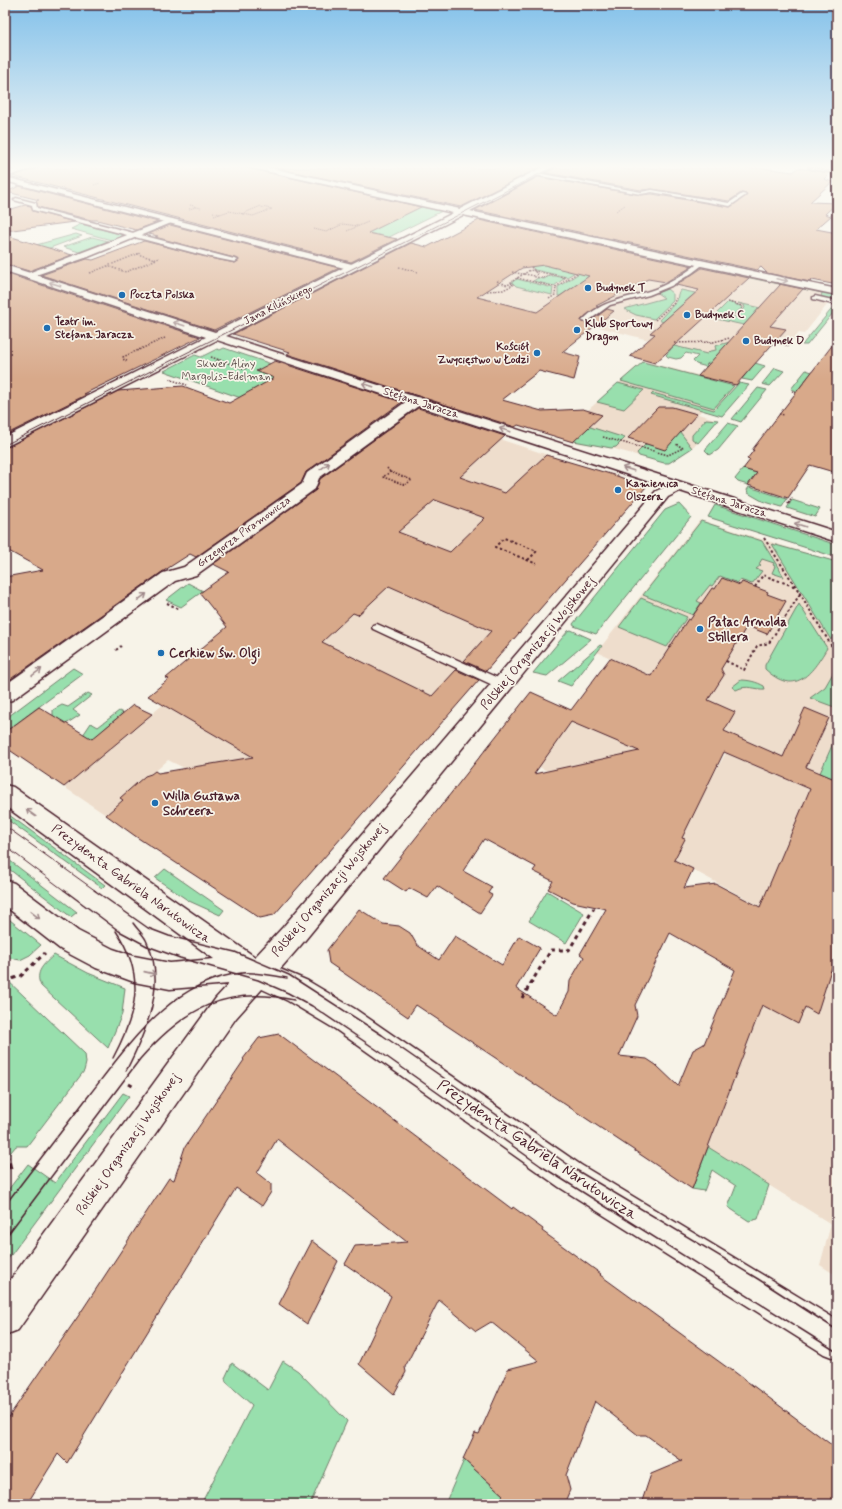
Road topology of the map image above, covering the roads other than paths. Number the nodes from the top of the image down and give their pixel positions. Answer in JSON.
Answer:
{"nodes":[{"id":1,"x":130,"y":237,"type":"edge"},
{"id":2,"x":140,"y":237,"type":"edge"},
{"id":3,"x":236,"y":237,"type":"edge"},
{"id":4,"x":411,"y":237,"type":"edge"},
{"id":5,"x":582,"y":237,"type":"edge"},
{"id":6,"x":235,"y":260,"type":"dead end"},
{"id":7,"x":702,"y":263,"type":"junction"},
{"id":8,"x":352,"y":267,"type":"junction"},
{"id":9,"x":5,"y":268,"type":"edge"},
{"id":10,"x":27,"y":275,"type":"junction"},
{"id":11,"x":837,"y":292,"type":"edge"},
{"id":12,"x":815,"y":298,"type":"dead end"},
{"id":13,"x":837,"y":303,"type":"edge"},
{"id":14,"x":585,"y":321,"type":"dead end"},
{"id":15,"x":216,"y":336,"type":"junction"},
{"id":16,"x":416,"y":401,"type":"junction"},
{"id":17,"x":5,"y":443,"type":"edge"},
{"id":18,"x":679,"y":486,"type":"junction"},
{"id":19,"x":837,"y":537,"type":"edge"},
{"id":20,"x":377,"y":626,"type":"dead end"},
{"id":21,"x":503,"y":685,"type":"junction"},
{"id":22,"x":5,"y":695,"type":"edge"},
{"id":23,"x":5,"y":794,"type":"edge"},
{"id":24,"x":5,"y":890,"type":"edge"},
{"id":25,"x":257,"y":974,"type":"junction"},
{"id":26,"x":5,"y":1317,"type":"edge"},
{"id":27,"x":837,"y":1341,"type":"edge"}],
"edges":[{"from":1,"to":10,"type":"street"},
{"from":2,"to":6,"type":"lane"},
{"from":3,"to":8,"type":"street"},
{"from":4,"to":8,"type":"street","name":"Jana Kilińskiego"},
{"from":5,"to":7,"type":"street"},
{"from":7,"to":11,"type":"street","one_way":true},
{"from":7,"to":14,"type":"lane"},
{"from":8,"to":15,"type":"street","name":"Jana Kilińskiego"},
{"from":9,"to":10,"type":"street","name":"Stefana Jaracza"},
{"from":15,"to":10,"type":"street","name":"Stefana Jaracza","one_way":true},
{"from":12,"to":13,"type":"lane"},
{"from":16,"to":15,"type":"street","name":"Stefana Jaracza","one_way":true},
{"from":15,"to":17,"type":"street","name":"Jana Kilińskiego"},
{"from":18,"to":16,"type":"street","name":"Stefana Jaracza","one_way":true},
{"from":22,"to":16,"type":"street","name":"Grzegorza Piramowicza","one_way":true},
{"from":19,"to":18,"type":"street","name":"Stefana Jaracza","one_way":true},
{"from":18,"to":21,"type":"street","name":"Polskiej Organizacji Wojskowej"},
{"from":20,"to":21,"type":"lane"},
{"from":21,"to":25,"type":"street","name":"Polskiej Organizacji Wojskowej"},
{"from":25,"to":23,"type":"street","name":"Prezydenta Gabriela Narutowicza","one_way":true},
{"from":24,"to":25,"type":"street","name":"Prezydenta Gabriela Narutowicza","one_way":true},
{"from":25,"to":26,"type":"street","name":"Polskiej Organizacji Wojskowej"},
{"from":25,"to":27,"type":"street","name":"Prezydenta Gabriela Narutowicza"}]}
